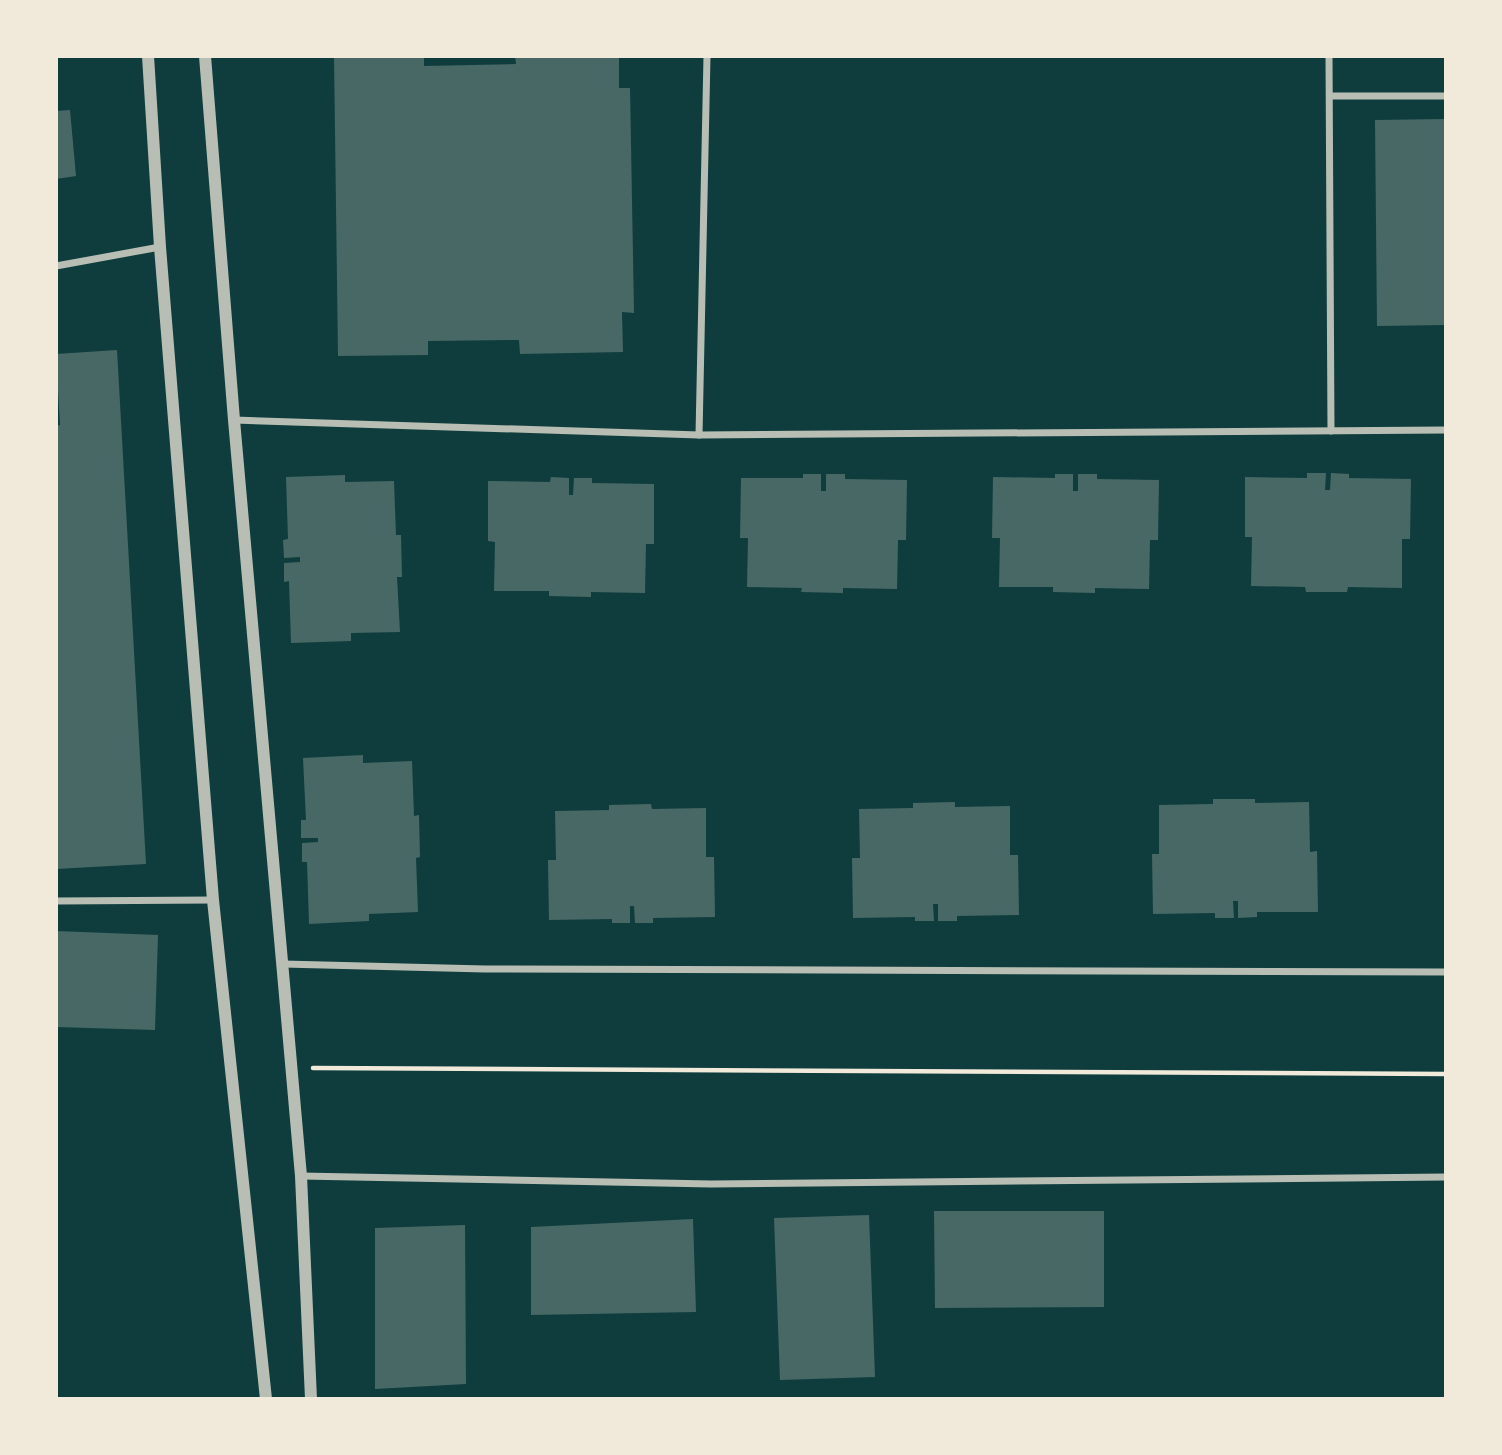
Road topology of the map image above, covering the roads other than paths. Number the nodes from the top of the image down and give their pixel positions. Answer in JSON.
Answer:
{"nodes":[{"id":1,"x":148,"y":56,"type":"edge"},
{"id":2,"x":205,"y":56,"type":"edge"},
{"id":3,"x":707,"y":56,"type":"edge"},
{"id":4,"x":1330,"y":56,"type":"edge"},
{"id":5,"x":1332,"y":96,"type":"junction"},
{"id":6,"x":1446,"y":96,"type":"edge"},
{"id":7,"x":160,"y":247,"type":"junction"},
{"id":8,"x":56,"y":266,"type":"edge"},
{"id":9,"x":234,"y":420,"type":"junction"},
{"id":10,"x":1446,"y":430,"type":"edge"},
{"id":11,"x":1331,"y":431,"type":"junction"},
{"id":12,"x":699,"y":435,"type":"junction"},
{"id":13,"x":213,"y":900,"type":"junction"},
{"id":14,"x":56,"y":901,"type":"edge"},
{"id":15,"x":283,"y":964,"type":"junction"},
{"id":16,"x":1446,"y":972,"type":"edge"},
{"id":17,"x":301,"y":1176,"type":"junction"},
{"id":18,"x":1446,"y":1177,"type":"edge"},
{"id":19,"x":266,"y":1399,"type":"edge"},
{"id":20,"x":311,"y":1399,"type":"edge"}],
"edges":[{"from":1,"to":7,"type":"street"},
{"from":2,"to":9,"type":"street"},
{"from":3,"to":12,"type":"street"},
{"from":4,"to":5,"type":"street"},
{"from":4,"to":11,"type":"street"},
{"from":5,"to":6,"type":"street"},
{"from":5,"to":11,"type":"street"},
{"from":7,"to":8,"type":"street"},
{"from":7,"to":13,"type":"street"},
{"from":9,"to":12,"type":"street"},
{"from":9,"to":15,"type":"street"},
{"from":10,"to":11,"type":"street"},
{"from":11,"to":12,"type":"street"},
{"from":13,"to":14,"type":"street"},
{"from":13,"to":19,"type":"street"},
{"from":15,"to":16,"type":"street"},
{"from":15,"to":17,"type":"street"},
{"from":17,"to":18,"type":"street"},
{"from":17,"to":20,"type":"street"}]}
